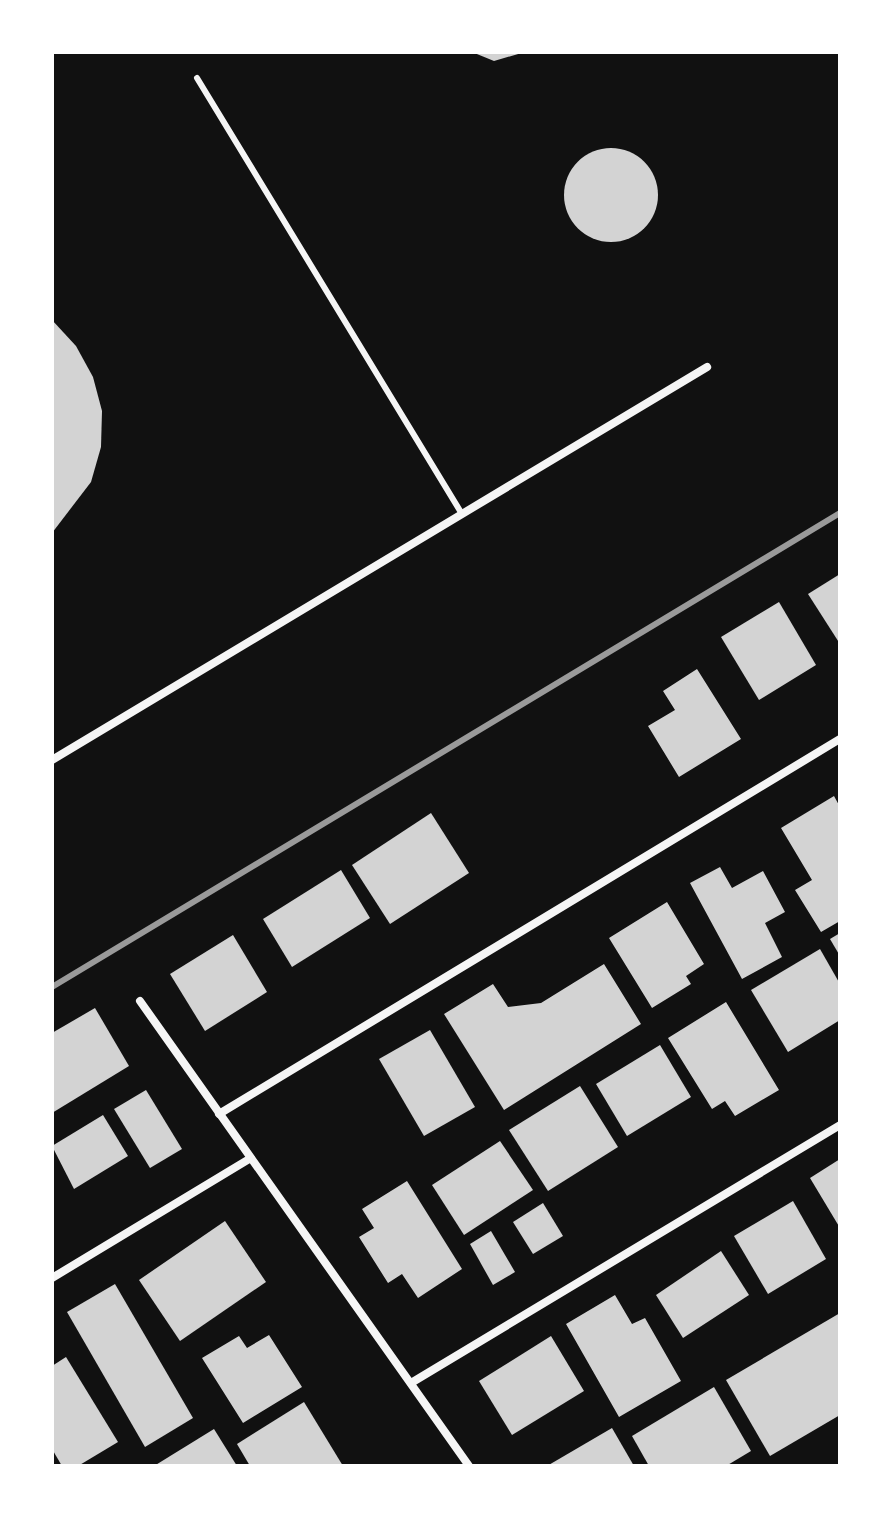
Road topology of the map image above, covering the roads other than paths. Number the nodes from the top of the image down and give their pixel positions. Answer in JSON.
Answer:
{"nodes":[{"id":1,"x":197,"y":78,"type":"dead end"},
{"id":2,"x":707,"y":367,"type":"dead end"},
{"id":3,"x":462,"y":514,"type":"junction"},
{"id":4,"x":840,"y":739,"type":"edge"},
{"id":5,"x":52,"y":760,"type":"edge"},
{"id":6,"x":140,"y":1001,"type":"dead end"},
{"id":7,"x":219,"y":1114,"type":"junction"},
{"id":8,"x":840,"y":1125,"type":"edge"},
{"id":9,"x":251,"y":1158,"type":"junction"},
{"id":10,"x":52,"y":1278,"type":"edge"},
{"id":11,"x":411,"y":1383,"type":"junction"},
{"id":12,"x":469,"y":1466,"type":"edge"}],
"edges":[{"from":1,"to":3,"type":"lane"},
{"from":2,"to":3,"type":"street"},
{"from":3,"to":5,"type":"street"},
{"from":4,"to":7,"type":"street"},
{"from":6,"to":7,"type":"street"},
{"from":7,"to":9,"type":"street"},
{"from":8,"to":11,"type":"street"},
{"from":9,"to":10,"type":"street"},
{"from":9,"to":11,"type":"street"},
{"from":11,"to":12,"type":"street"}]}
